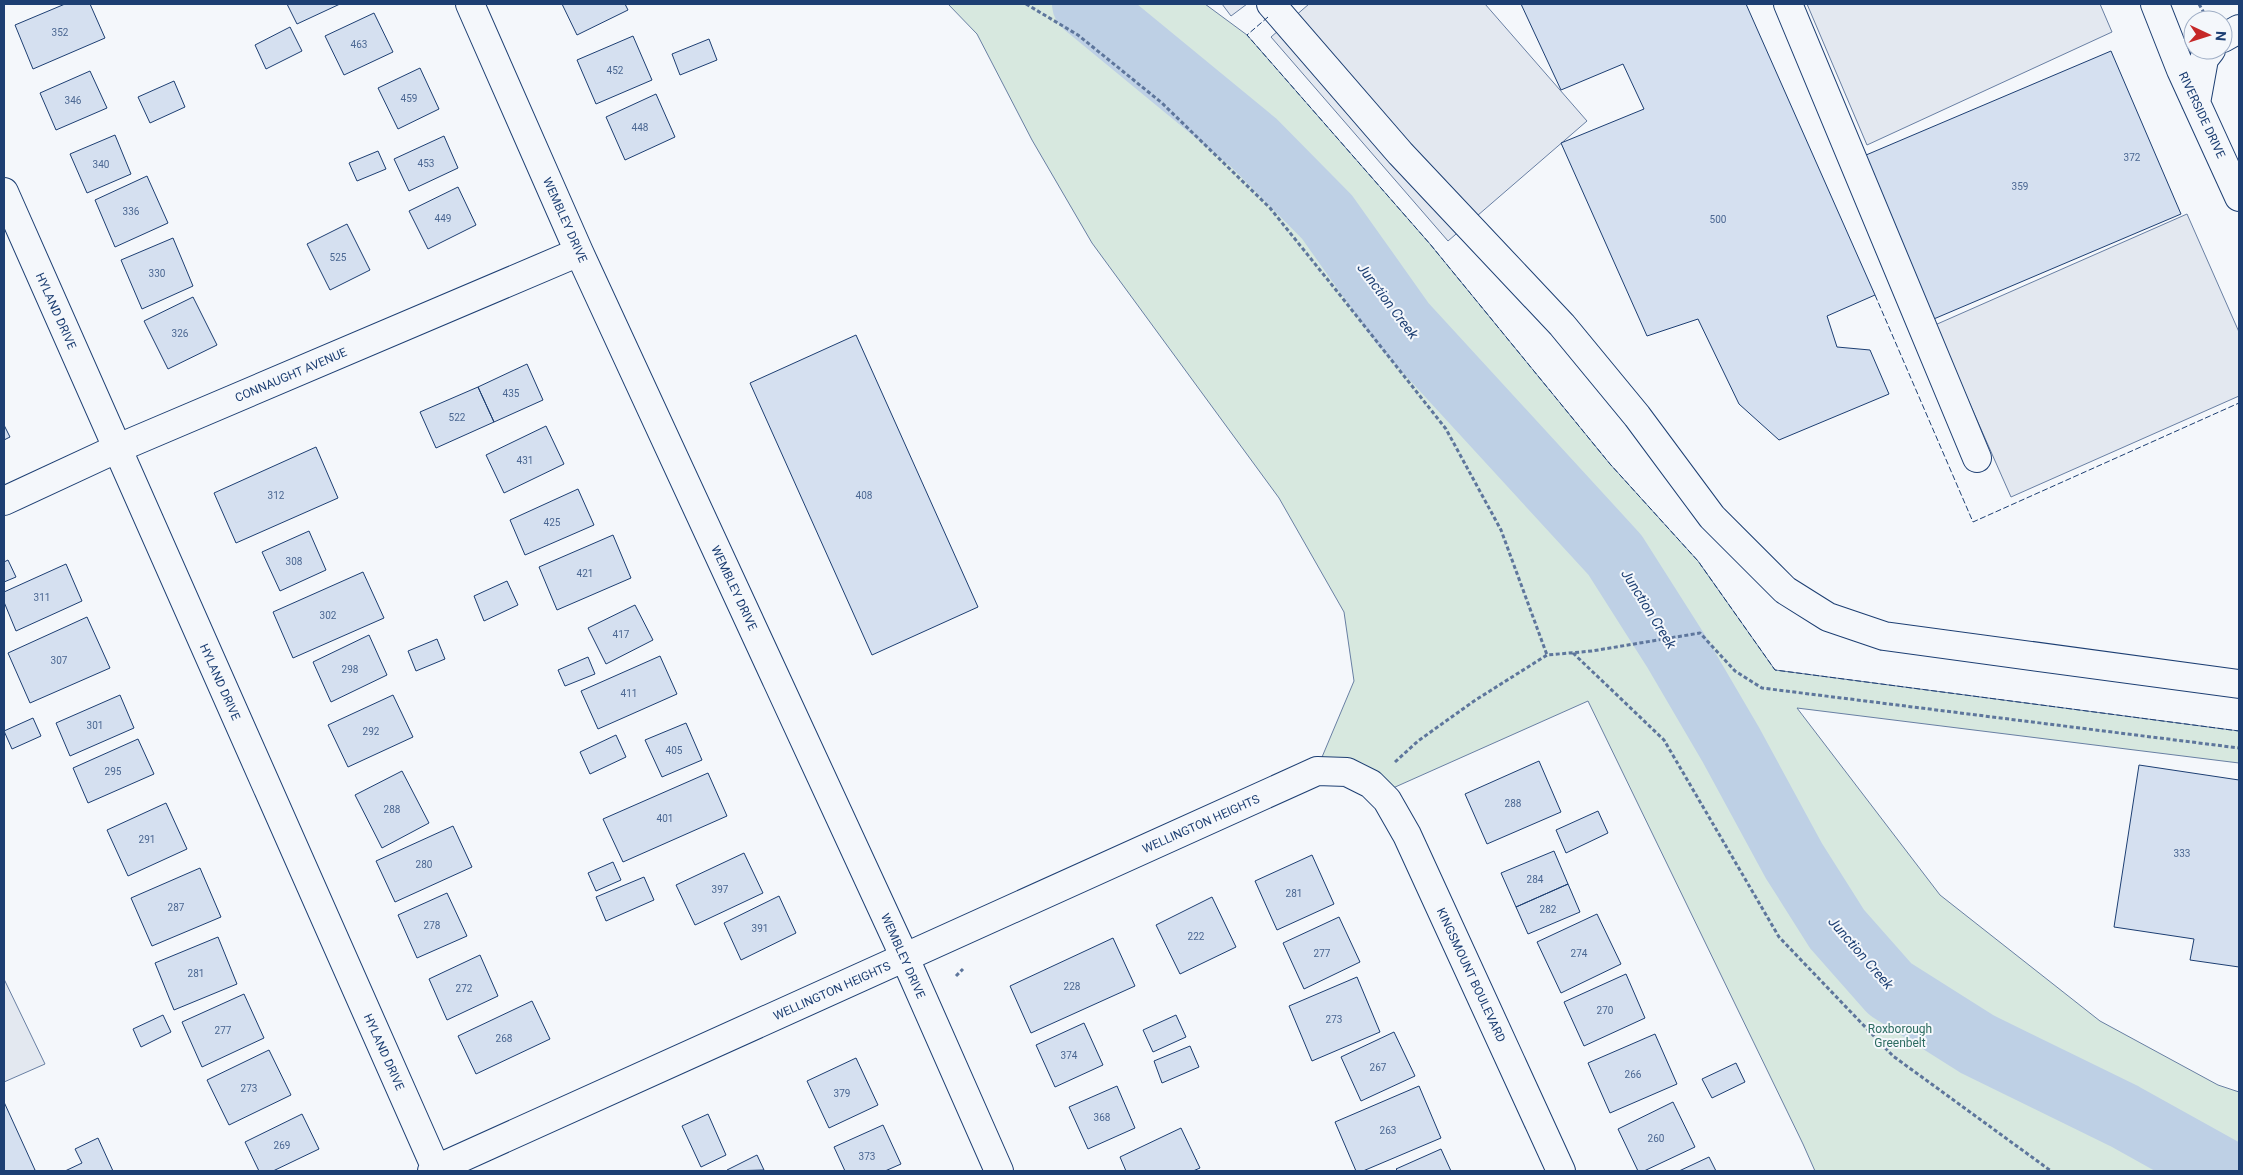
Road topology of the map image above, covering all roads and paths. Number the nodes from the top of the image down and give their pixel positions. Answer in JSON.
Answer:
{"nodes":[{"id":1,"x":470,"y":4,"type":"edge"},
{"id":2,"x":1026,"y":4,"type":"edge"},
{"id":3,"x":1271,"y":4,"type":"edge"},
{"id":4,"x":1788,"y":4,"type":"edge"},
{"id":5,"x":2155,"y":4,"type":"edge"},
{"id":6,"x":2204,"y":60,"type":"edge"},
{"id":7,"x":2196,"y":103,"type":"junction"},
{"id":8,"x":4,"y":192,"type":"edge"},
{"id":9,"x":2239,"y":197,"type":"edge"},
{"id":10,"x":579,"y":252,"type":"junction"},
{"id":11,"x":116,"y":449,"type":"junction"},
{"id":12,"x":1976,"y":458,"type":"dead end"},
{"id":13,"x":4,"y":501,"type":"edge"},
{"id":14,"x":1573,"y":652,"type":"junction"},
{"id":15,"x":1547,"y":655,"type":"junction"},
{"id":16,"x":2239,"y":684,"type":"edge"},
{"id":17,"x":2239,"y":748,"type":"edge"},
{"id":18,"x":1371,"y":784,"type":"junction"},
{"id":19,"x":905,"y":958,"type":"junction"},
{"id":20,"x":966,"y":967,"type":"dead end"},
{"id":21,"x":956,"y":976,"type":"dead end"},
{"id":22,"x":435,"y":1171,"type":"edge"},
{"id":23,"x":999,"y":1171,"type":"edge"},
{"id":24,"x":1560,"y":1171,"type":"edge"},
{"id":25,"x":2051,"y":1171,"type":"edge"}],
"edges":[{"from":1,"to":10,"type":"street","name":"WEMBLEY DRIVE"},
{"from":2,"to":15,"type":"path"},
{"from":3,"to":16,"type":"street"},
{"from":4,"to":12,"type":"street"},
{"from":5,"to":7,"type":"street","name":"RIVERSIDE DRIVE"},
{"from":6,"to":7,"type":"street"},
{"from":7,"to":9,"type":"street","name":"RIVERSIDE DRIVE"},
{"from":8,"to":11,"type":"street","name":"HYLAND DRIVE"},
{"from":10,"to":11,"type":"street","name":"CONNAUGHT AVENUE"},
{"from":10,"to":19,"type":"street","name":"WEMBLEY DRIVE"},
{"from":11,"to":13,"type":"street","name":"CONNAUGHT AVENUE"},
{"from":11,"to":22,"type":"street","name":"HYLAND DRIVE"},
{"from":14,"to":15,"type":"path"},
{"from":14,"to":17,"type":"path"},
{"from":14,"to":25,"type":"path"},
{"from":15,"to":18,"type":"path"},
{"from":18,"to":19,"type":"street","name":"WELLINGTON HEIGHTS"},
{"from":18,"to":24,"type":"street","name":"KINGSMOUNT BOULEVARD"},
{"from":19,"to":22,"type":"street","name":"WELLINGTON HEIGHTS"},
{"from":19,"to":23,"type":"street","name":"WEMBLEY DRIVE"},
{"from":20,"to":21,"type":"path"}]}
